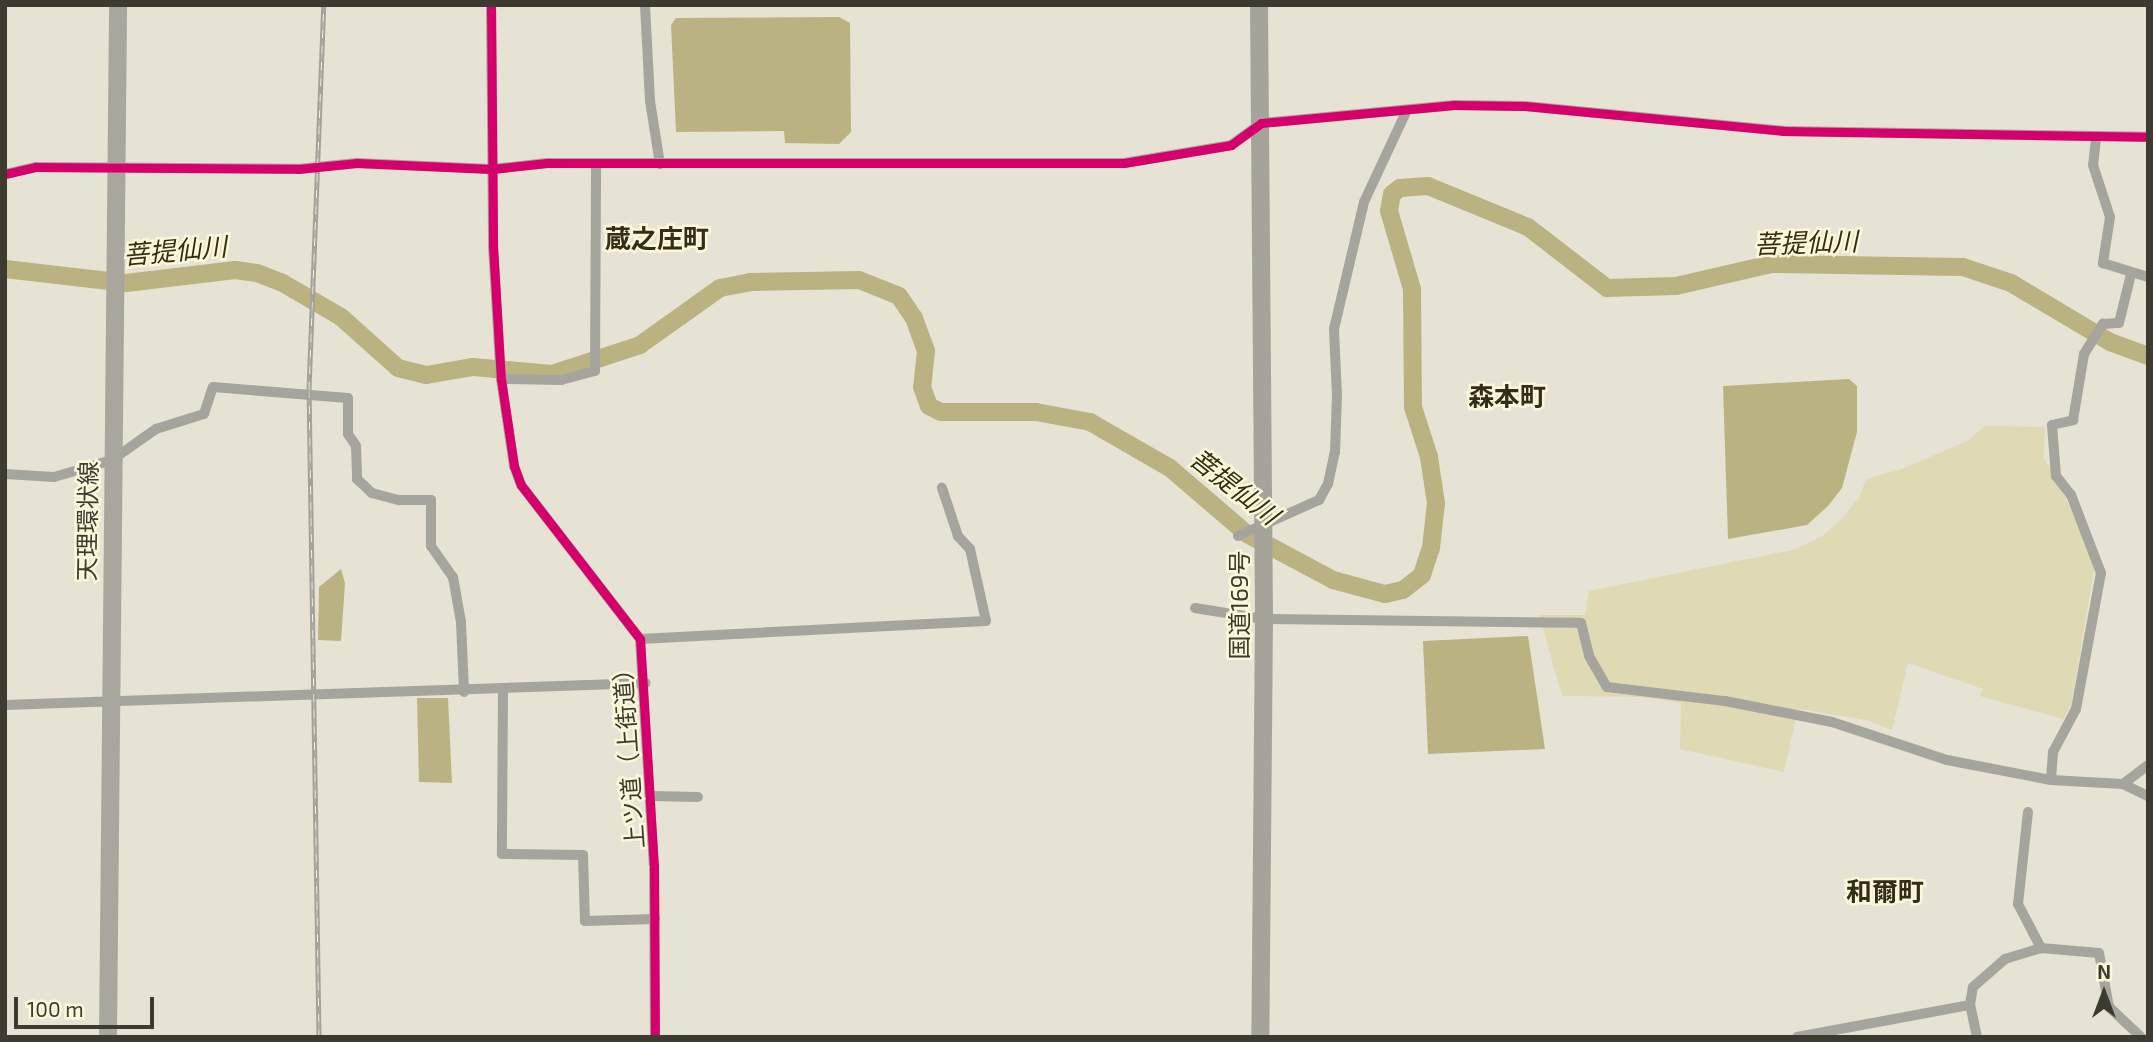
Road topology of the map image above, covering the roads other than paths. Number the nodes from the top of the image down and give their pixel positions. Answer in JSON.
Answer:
{"nodes":[{"id":1,"x":118,"y":5,"type":"edge"},
{"id":2,"x":491,"y":5,"type":"edge"},
{"id":3,"x":645,"y":5,"type":"edge"},
{"id":4,"x":1259,"y":5,"type":"edge"},
{"id":5,"x":1406,"y":112,"type":"junction"},
{"id":6,"x":1261,"y":123,"type":"junction"},
{"id":7,"x":2148,"y":137,"type":"edge"},
{"id":8,"x":2096,"y":138,"type":"junction"},
{"id":9,"x":660,"y":164,"type":"junction"},
{"id":10,"x":116,"y":166,"type":"junction"},
{"id":11,"x":596,"y":166,"type":"junction"},
{"id":12,"x":492,"y":169,"type":"junction"},
{"id":13,"x":5,"y":174,"type":"edge"},
{"id":14,"x":2131,"y":274,"type":"junction"},
{"id":15,"x":2148,"y":277,"type":"edge"},
{"id":16,"x":502,"y":379,"type":"junction"},
{"id":17,"x":112,"y":460,"type":"junction"},
{"id":18,"x":5,"y":474,"type":"edge"},
{"id":19,"x":942,"y":488,"type":"dead end"},
{"id":20,"x":1260,"y":535,"type":"junction"},
{"id":21,"x":1238,"y":536,"type":"dead end"},
{"id":22,"x":1195,"y":608,"type":"dead end"},
{"id":23,"x":1264,"y":619,"type":"junction"},
{"id":24,"x":640,"y":639,"type":"junction"},
{"id":25,"x":646,"y":683,"type":"junction"},
{"id":26,"x":503,"y":691,"type":"junction"},
{"id":27,"x":464,"y":692,"type":"junction"},
{"id":28,"x":110,"y":702,"type":"junction"},
{"id":29,"x":5,"y":705,"type":"edge"},
{"id":30,"x":2148,"y":765,"type":"edge"},
{"id":31,"x":2051,"y":780,"type":"junction"},
{"id":32,"x":2123,"y":784,"type":"junction"},
{"id":33,"x":652,"y":796,"type":"junction"},
{"id":34,"x":2148,"y":796,"type":"edge"},
{"id":35,"x":698,"y":797,"type":"dead end"},
{"id":36,"x":2028,"y":812,"type":"dead end"},
{"id":37,"x":655,"y":919,"type":"junction"},
{"id":38,"x":2041,"y":948,"type":"junction"},
{"id":39,"x":1970,"y":1005,"type":"junction"},
{"id":40,"x":108,"y":1037,"type":"edge"},
{"id":41,"x":655,"y":1037,"type":"edge"},
{"id":42,"x":1260,"y":1037,"type":"edge"},
{"id":43,"x":1797,"y":1037,"type":"edge"},
{"id":44,"x":1977,"y":1037,"type":"edge"},
{"id":45,"x":2141,"y":1037,"type":"edge"}],
"edges":[{"from":1,"to":10,"type":"main road","name":"天理環状線"},
{"from":2,"to":12,"type":"street","name":"上ツ道（上街道）"},
{"from":3,"to":9,"type":"street"},
{"from":4,"to":6,"type":"highway","name":"国道169号"},
{"from":5,"to":6,"type":"street"},
{"from":5,"to":8,"type":"street"},
{"from":5,"to":20,"type":"street"},
{"from":6,"to":9,"type":"street"},
{"from":6,"to":20,"type":"highway","name":"国道169号"},
{"from":7,"to":8,"type":"street"},
{"from":8,"to":14,"type":"street"},
{"from":9,"to":11,"type":"street"},
{"from":10,"to":12,"type":"street"},
{"from":10,"to":13,"type":"street"},
{"from":10,"to":17,"type":"main road","name":"天理環状線"},
{"from":11,"to":12,"type":"street"},
{"from":11,"to":16,"type":"street"},
{"from":12,"to":16,"type":"street","name":"上ツ道（上街道）"},
{"from":14,"to":15,"type":"street"},
{"from":14,"to":31,"type":"street"},
{"from":16,"to":24,"type":"street","name":"上ツ道（上街道）"},
{"from":17,"to":18,"type":"street"},
{"from":17,"to":27,"type":"street"},
{"from":17,"to":28,"type":"main road","name":"天理環状線"},
{"from":19,"to":24,"type":"street"},
{"from":20,"to":21,"type":"street"},
{"from":20,"to":23,"type":"highway","name":"国道169号"},
{"from":22,"to":23,"type":"street"},
{"from":23,"to":31,"type":"street"},
{"from":23,"to":42,"type":"highway","name":"国道169号"},
{"from":24,"to":25,"type":"street","name":"上ツ道（上街道）"},
{"from":25,"to":26,"type":"street"},
{"from":25,"to":33,"type":"street","name":"上ツ道（上街道）"},
{"from":26,"to":27,"type":"street"},
{"from":26,"to":37,"type":"street"},
{"from":27,"to":28,"type":"street"},
{"from":28,"to":29,"type":"street"},
{"from":28,"to":40,"type":"main road","name":"天理環状線"},
{"from":30,"to":32,"type":"street"},
{"from":31,"to":32,"type":"street"},
{"from":32,"to":34,"type":"street"},
{"from":33,"to":35,"type":"street"},
{"from":33,"to":37,"type":"street","name":"上ツ道（上街道）"},
{"from":36,"to":38,"type":"street"},
{"from":37,"to":41,"type":"street","name":"上ツ道（上街道）"},
{"from":38,"to":39,"type":"street"},
{"from":38,"to":45,"type":"street"},
{"from":39,"to":43,"type":"street"},
{"from":39,"to":44,"type":"street"}]}
